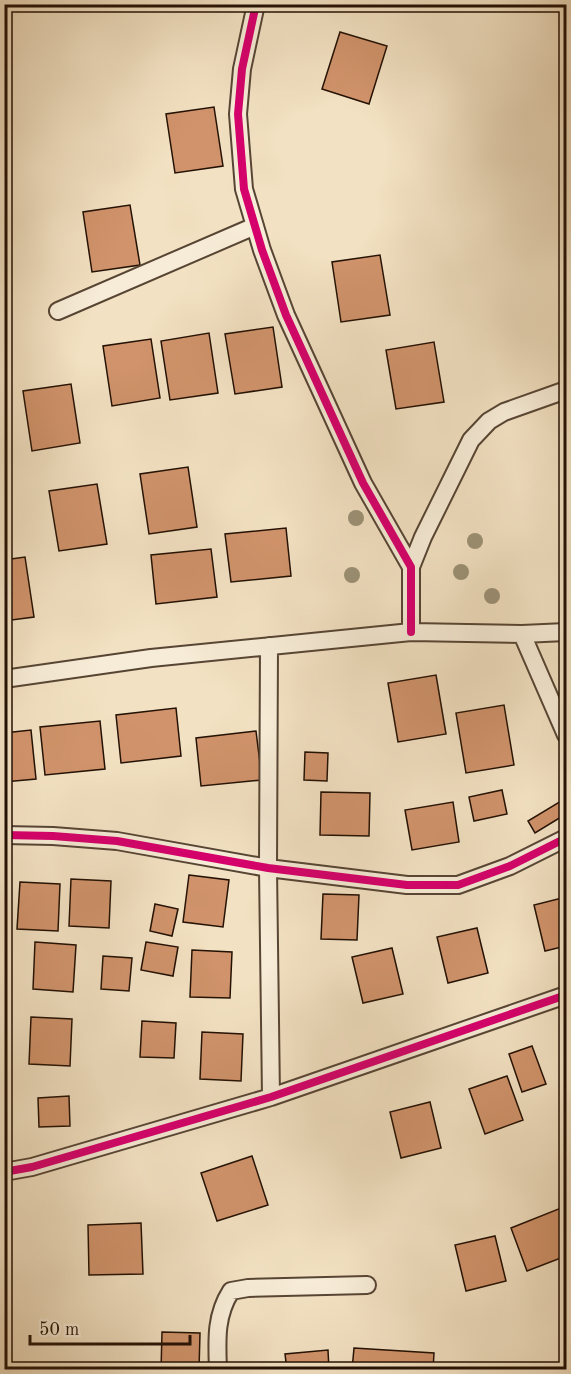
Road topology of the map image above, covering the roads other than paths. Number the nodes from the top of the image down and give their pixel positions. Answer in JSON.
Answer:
{"nodes":[{"id":1,"x":256,"y":4,"type":"edge"},
{"id":2,"x":255,"y":226,"type":"junction"},
{"id":3,"x":58,"y":310,"type":"dead end"},
{"id":4,"x":567,"y":390,"type":"edge"},
{"id":5,"x":411,"y":567,"type":"junction"},
{"id":6,"x":411,"y":632,"type":"junction"},
{"id":7,"x":567,"y":632,"type":"edge"},
{"id":8,"x":522,"y":634,"type":"junction"},
{"id":9,"x":269,"y":646,"type":"junction"},
{"id":10,"x":4,"y":680,"type":"edge"},
{"id":11,"x":567,"y":735,"type":"edge"},
{"id":12,"x":4,"y":835,"type":"edge"},
{"id":13,"x":567,"y":838,"type":"edge"},
{"id":14,"x":268,"y":868,"type":"junction"},
{"id":15,"x":567,"y":995,"type":"edge"},
{"id":16,"x":271,"y":1097,"type":"junction"},
{"id":17,"x":4,"y":1172,"type":"edge"},
{"id":18,"x":367,"y":1285,"type":"dead end"},
{"id":19,"x":218,"y":1370,"type":"edge"}],
"edges":[{"from":1,"to":2,"type":"street"},
{"from":2,"to":3,"type":"street"},
{"from":2,"to":5,"type":"street"},
{"from":4,"to":5,"type":"street"},
{"from":5,"to":6,"type":"street"},
{"from":6,"to":8,"type":"street"},
{"from":6,"to":9,"type":"street"},
{"from":7,"to":8,"type":"street"},
{"from":8,"to":11,"type":"street"},
{"from":9,"to":10,"type":"street"},
{"from":9,"to":14,"type":"street"},
{"from":12,"to":14,"type":"street"},
{"from":13,"to":14,"type":"street"},
{"from":14,"to":16,"type":"street"},
{"from":15,"to":16,"type":"street"},
{"from":16,"to":17,"type":"street"},
{"from":18,"to":19,"type":"street"}]}
